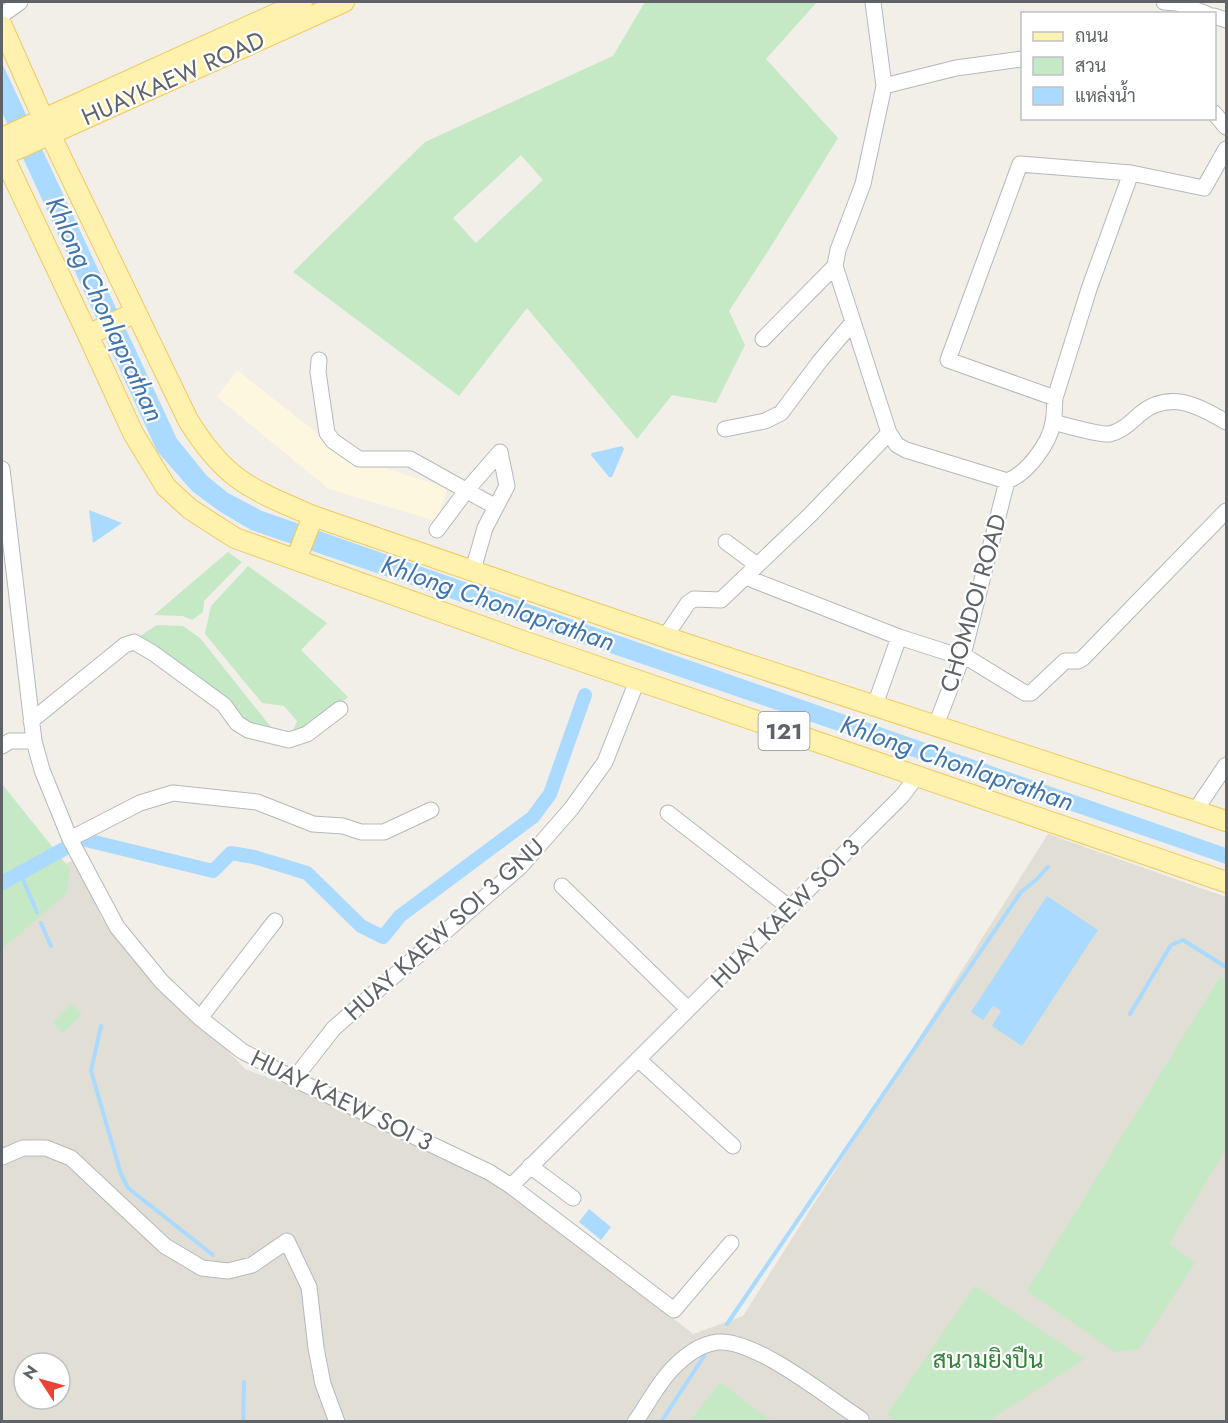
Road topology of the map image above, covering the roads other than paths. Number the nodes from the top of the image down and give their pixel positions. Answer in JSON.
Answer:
{"nodes":[{"id":1,"x":20,"y":2,"type":"edge"},
{"id":2,"x":302,"y":2,"type":"edge"},
{"id":3,"x":344,"y":2,"type":"edge"},
{"id":4,"x":873,"y":2,"type":"edge"},
{"id":5,"x":1164,"y":2,"type":"edge"},
{"id":6,"x":1202,"y":12,"type":"edge"},
{"id":7,"x":2,"y":15,"type":"edge"},
{"id":8,"x":2,"y":26,"type":"edge"},
{"id":9,"x":1021,"y":59,"type":"edge"},
{"id":10,"x":884,"y":86,"type":"junction"},
{"id":11,"x":1216,"y":113,"type":"edge"},
{"id":12,"x":46,"y":127,"type":"junction"},
{"id":13,"x":1227,"y":127,"type":"edge"},
{"id":14,"x":1227,"y":149,"type":"edge"},
{"id":15,"x":2,"y":150,"type":"edge"},
{"id":16,"x":1131,"y":173,"type":"junction"},
{"id":17,"x":835,"y":266,"type":"junction"},
{"id":18,"x":131,"y":315,"type":"junction"},
{"id":19,"x":853,"y":322,"type":"junction"},
{"id":20,"x":93,"y":332,"type":"junction"},
{"id":21,"x":763,"y":339,"type":"dead end"},
{"id":22,"x":319,"y":360,"type":"dead end"},
{"id":23,"x":1055,"y":398,"type":"junction"},
{"id":24,"x":1053,"y":422,"type":"junction"},
{"id":25,"x":1227,"y":422,"type":"edge"},
{"id":26,"x":725,"y":429,"type":"dead end"},
{"id":27,"x":890,"y":434,"type":"junction"},
{"id":28,"x":2,"y":469,"type":"edge"},
{"id":29,"x":1007,"y":481,"type":"junction"},
{"id":30,"x":466,"y":491,"type":"junction"},
{"id":31,"x":495,"y":507,"type":"junction"},
{"id":32,"x":1227,"y":511,"type":"edge"},
{"id":33,"x":311,"y":520,"type":"junction"},
{"id":34,"x":437,"y":530,"type":"dead end"},
{"id":35,"x":726,"y":542,"type":"dead end"},
{"id":36,"x":297,"y":556,"type":"junction"},
{"id":37,"x":757,"y":564,"type":"junction"},
{"id":38,"x":473,"y":570,"type":"junction"},
{"id":39,"x":753,"y":580,"type":"dead end"},
{"id":40,"x":899,"y":637,"type":"junction"},
{"id":41,"x":665,"y":638,"type":"junction"},
{"id":42,"x":958,"y":655,"type":"junction"},
{"id":43,"x":638,"y":681,"type":"junction"},
{"id":44,"x":875,"y":705,"type":"junction"},
{"id":45,"x":340,"y":709,"type":"dead end"},
{"id":46,"x":31,"y":721,"type":"junction"},
{"id":47,"x":936,"y":725,"type":"junction"},
{"id":48,"x":34,"y":741,"type":"junction"},
{"id":49,"x":2,"y":746,"type":"edge"},
{"id":50,"x":1227,"y":765,"type":"edge"},
{"id":51,"x":917,"y":776,"type":"junction"},
{"id":52,"x":431,"y":810,"type":"dead end"},
{"id":53,"x":1195,"y":811,"type":"junction"},
{"id":54,"x":668,"y":813,"type":"dead end"},
{"id":55,"x":1227,"y":821,"type":"edge"},
{"id":56,"x":73,"y":845,"type":"junction"},
{"id":57,"x":1227,"y":882,"type":"edge"},
{"id":58,"x":562,"y":886,"type":"dead end"},
{"id":59,"x":790,"y":908,"type":"junction"},
{"id":60,"x":275,"y":921,"type":"dead end"},
{"id":61,"x":688,"y":1009,"type":"junction"},
{"id":62,"x":200,"y":1018,"type":"junction"},
{"id":63,"x":638,"y":1059,"type":"junction"},
{"id":64,"x":294,"y":1079,"type":"junction"},
{"id":65,"x":733,"y":1146,"type":"dead end"},
{"id":66,"x":2,"y":1157,"type":"edge"},
{"id":67,"x":530,"y":1166,"type":"junction"},
{"id":68,"x":511,"y":1186,"type":"junction"},
{"id":69,"x":573,"y":1198,"type":"dead end"},
{"id":70,"x":731,"y":1243,"type":"dead end"},
{"id":71,"x":861,"y":1419,"type":"dead end"},
{"id":72,"x":337,"y":1422,"type":"edge"},
{"id":73,"x":635,"y":1422,"type":"edge"}],
"edges":[{"from":1,"to":7,"type":"street"},
{"from":2,"to":12,"type":"main road","name":"HUAYKAEW ROAD"},
{"from":3,"to":12,"type":"main road","name":"HUAYKAEW ROAD"},
{"from":4,"to":10,"type":"street"},
{"from":5,"to":6,"type":"street"},
{"from":8,"to":12,"type":"main road","number":"121"},
{"from":9,"to":10,"type":"street"},
{"from":10,"to":17,"type":"street"},
{"from":11,"to":13,"type":"street"},
{"from":12,"to":15,"type":"main road","name":"HUAYKAEW ROAD"},
{"from":12,"to":18,"type":"main road","number":"121"},
{"from":14,"to":16,"type":"street"},
{"from":15,"to":20,"type":"main road","number":"121"},
{"from":16,"to":23,"type":"street"},
{"from":16,"to":23,"type":"street"},
{"from":17,"to":19,"type":"street"},
{"from":17,"to":21,"type":"street"},
{"from":18,"to":20,"type":"main road"},
{"from":18,"to":33,"type":"main road","number":"121"},
{"from":19,"to":26,"type":"street"},
{"from":19,"to":27,"type":"street"},
{"from":20,"to":36,"type":"main road","number":"121"},
{"from":22,"to":30,"type":"street"},
{"from":23,"to":24,"type":"street"},
{"from":24,"to":25,"type":"street"},
{"from":24,"to":29,"type":"street"},
{"from":27,"to":29,"type":"street"},
{"from":27,"to":37,"type":"street"},
{"from":28,"to":46,"type":"street","name":"HUAY KAEW SOI 3"},
{"from":29,"to":42,"type":"street","name":"CHOMDOI ROAD"},
{"from":30,"to":31,"type":"street"},
{"from":30,"to":31,"type":"street"},
{"from":30,"to":34,"type":"street"},
{"from":31,"to":38,"type":"street"},
{"from":32,"to":42,"type":"street"},
{"from":33,"to":36,"type":"main road"},
{"from":33,"to":38,"type":"main road","number":"121"},
{"from":35,"to":37,"type":"street"},
{"from":36,"to":43,"type":"main road","number":"121"},
{"from":37,"to":41,"type":"street"},
{"from":38,"to":41,"type":"main road","number":"121"},
{"from":39,"to":40,"type":"street"},
{"from":40,"to":42,"type":"street"},
{"from":40,"to":44,"type":"street"},
{"from":41,"to":44,"type":"main road","number":"121"},
{"from":42,"to":47,"type":"street","name":"CHOMDOI ROAD"},
{"from":43,"to":51,"type":"main road","number":"121"},
{"from":43,"to":64,"type":"street","name":"HUAY KAEW SOI 3 GNU"},
{"from":44,"to":47,"type":"main road","number":"121"},
{"from":45,"to":46,"type":"street"},
{"from":46,"to":48,"type":"street","name":"HUAY KAEW SOI 3"},
{"from":47,"to":53,"type":"main road","number":"121"},
{"from":48,"to":49,"type":"street"},
{"from":48,"to":56,"type":"street","name":"HUAY KAEW SOI 3"},
{"from":50,"to":53,"type":"street"},
{"from":51,"to":57,"type":"main road","number":"121"},
{"from":51,"to":59,"type":"street","name":"HUAY KAEW SOI 3"},
{"from":52,"to":56,"type":"street"},
{"from":53,"to":55,"type":"main road","number":"121"},
{"from":54,"to":59,"type":"street"},
{"from":56,"to":62,"type":"street","name":"HUAY KAEW SOI 3"},
{"from":58,"to":61,"type":"street"},
{"from":59,"to":61,"type":"street","name":"HUAY KAEW SOI 3"},
{"from":60,"to":62,"type":"street"},
{"from":61,"to":63,"type":"street","name":"HUAY KAEW SOI 3"},
{"from":62,"to":64,"type":"street","name":"HUAY KAEW SOI 3"},
{"from":63,"to":65,"type":"street"},
{"from":63,"to":67,"type":"street","name":"HUAY KAEW SOI 3"},
{"from":64,"to":68,"type":"street","name":"HUAY KAEW SOI 3"},
{"from":66,"to":72,"type":"street"},
{"from":67,"to":68,"type":"street","name":"HUAY KAEW SOI 3"},
{"from":67,"to":69,"type":"street"},
{"from":68,"to":70,"type":"street"},
{"from":71,"to":73,"type":"street"}]}
